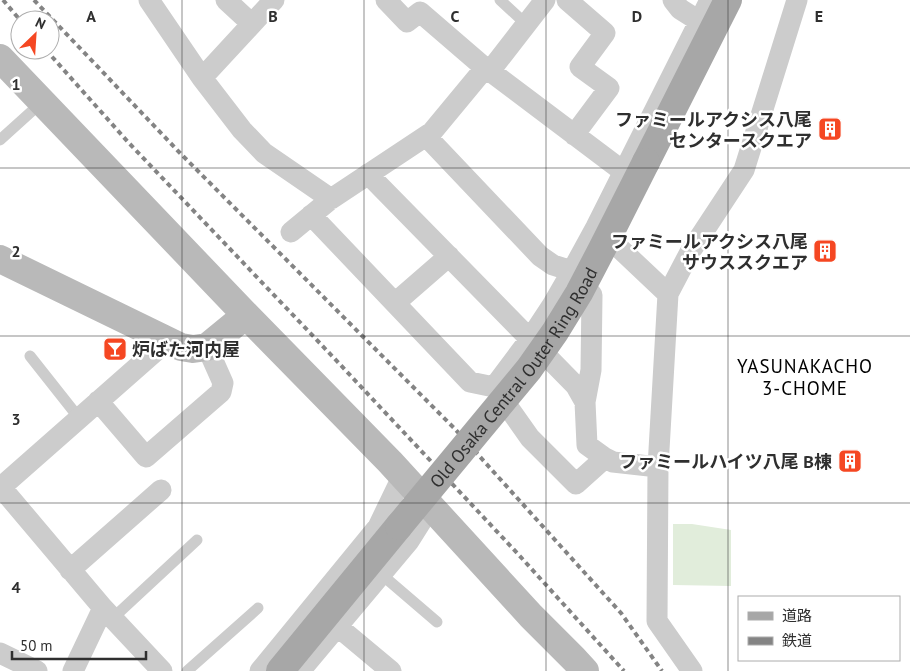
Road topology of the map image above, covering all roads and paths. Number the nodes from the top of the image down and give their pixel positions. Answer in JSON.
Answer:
{"nodes":[{"id":1,"x":226,"y":0,"type":"edge"},
{"id":2,"x":274,"y":0,"type":"edge"},
{"id":3,"x":386,"y":0,"type":"edge"},
{"id":4,"x":500,"y":0,"type":"edge"},
{"id":5,"x":545,"y":0,"type":"edge"},
{"id":6,"x":567,"y":0,"type":"edge"},
{"id":7,"x":672,"y":0,"type":"edge"},
{"id":8,"x":710,"y":0,"type":"edge"},
{"id":9,"x":728,"y":0,"type":"edge"},
{"id":10,"x":742,"y":0,"type":"edge"},
{"id":11,"x":797,"y":0,"type":"edge"},
{"id":12,"x":160,"y":5,"type":"edge"},
{"id":13,"x":424,"y":6,"type":"edge"},
{"id":14,"x":699,"y":21,"type":"junction"},
{"id":15,"x":252,"y":24,"type":"junction"},
{"id":16,"x":526,"y":24,"type":"junction"},
{"id":17,"x":0,"y":58,"type":"edge"},
{"id":18,"x":487,"y":69,"type":"junction"},
{"id":19,"x":202,"y":78,"type":"junction"},
{"id":20,"x":42,"y":102,"type":"junction"},
{"id":21,"x":574,"y":135,"type":"junction"},
{"id":22,"x":426,"y":136,"type":"junction"},
{"id":23,"x":0,"y":140,"type":"edge"},
{"id":24,"x":635,"y":167,"type":"junction"},
{"id":25,"x":368,"y":174,"type":"junction"},
{"id":26,"x":330,"y":199,"type":"junction"},
{"id":27,"x":311,"y":215,"type":"junction"},
{"id":28,"x":596,"y":227,"type":"junction"},
{"id":29,"x":291,"y":232,"type":"dead end"},
{"id":30,"x":618,"y":247,"type":"junction"},
{"id":31,"x":449,"y":256,"type":"junction"},
{"id":32,"x":0,"y":259,"type":"edge"},
{"id":33,"x":572,"y":271,"type":"junction"},
{"id":34,"x":668,"y":294,"type":"junction"},
{"id":35,"x":592,"y":295,"type":"junction"},
{"id":36,"x":395,"y":303,"type":"junction"},
{"id":37,"x":246,"y":314,"type":"junction"},
{"id":38,"x":530,"y":339,"type":"junction"},
{"id":39,"x":167,"y":340,"type":"junction"},
{"id":40,"x":207,"y":348,"type":"junction"},
{"id":41,"x":30,"y":356,"type":"dead end"},
{"id":42,"x":494,"y":387,"type":"junction"},
{"id":43,"x":98,"y":401,"type":"junction"},
{"id":44,"x":585,"y":402,"type":"junction"},
{"id":45,"x":79,"y":418,"type":"junction"},
{"id":46,"x":605,"y":458,"type":"junction"},
{"id":47,"x":658,"y":466,"type":"junction"},
{"id":48,"x":402,"y":475,"type":"junction"},
{"id":49,"x":0,"y":487,"type":"edge"},
{"id":50,"x":161,"y":490,"type":"dead end"},
{"id":51,"x":431,"y":506,"type":"junction"},
{"id":52,"x":197,"y":540,"type":"dead end"},
{"id":53,"x":70,"y":570,"type":"junction"},
{"id":54,"x":381,"y":574,"type":"junction"},
{"id":55,"x":258,"y":608,"type":"dead end"},
{"id":56,"x":108,"y":613,"type":"junction"},
{"id":57,"x":437,"y":622,"type":"dead end"},
{"id":58,"x":338,"y":626,"type":"junction"},
{"id":59,"x":9,"y":662,"type":"edge"},
{"id":60,"x":37,"y":671,"type":"edge"},
{"id":61,"x":73,"y":671,"type":"edge"},
{"id":62,"x":162,"y":671,"type":"edge"},
{"id":63,"x":187,"y":671,"type":"edge"},
{"id":64,"x":260,"y":671,"type":"edge"},
{"id":65,"x":280,"y":671,"type":"edge"},
{"id":66,"x":300,"y":671,"type":"edge"},
{"id":67,"x":391,"y":671,"type":"edge"},
{"id":68,"x":585,"y":671,"type":"edge"},
{"id":69,"x":692,"y":671,"type":"edge"}],
"edges":[{"from":1,"to":15,"type":"street"},
{"from":2,"to":15,"type":"street"},
{"from":3,"to":13,"type":"street"},
{"from":4,"to":16,"type":"lane"},
{"from":5,"to":16,"type":"street"},
{"from":6,"to":21,"type":"street"},
{"from":7,"to":14,"type":"street"},
{"from":8,"to":14,"type":"street"},
{"from":9,"to":24,"type":"main road","name":"Old Osaka Central Outer Ring Road"},
{"from":10,"to":30,"type":"street"},
{"from":11,"to":34,"type":"street"},
{"from":12,"to":19,"type":"street"},
{"from":13,"to":18,"type":"street"},
{"from":14,"to":24,"type":"street"},
{"from":15,"to":19,"type":"street"},
{"from":16,"to":18,"type":"street"},
{"from":17,"to":20,"type":"street"},
{"from":18,"to":21,"type":"street"},
{"from":18,"to":22,"type":"street"},
{"from":19,"to":26,"type":"street"},
{"from":20,"to":23,"type":"lane"},
{"from":20,"to":37,"type":"street"},
{"from":21,"to":24,"type":"street"},
{"from":22,"to":25,"type":"street"},
{"from":22,"to":33,"type":"street"},
{"from":24,"to":28,"type":"street"},
{"from":24,"to":65,"type":"main road","name":"Old Osaka Central Outer Ring Road","bridge":true},
{"from":25,"to":26,"type":"street"},
{"from":25,"to":31,"type":"street"},
{"from":26,"to":27,"type":"street"},
{"from":27,"to":29,"type":"street"},
{"from":27,"to":36,"type":"street"},
{"from":28,"to":30,"type":"street"},
{"from":28,"to":33,"type":"street"},
{"from":30,"to":34,"type":"street"},
{"from":30,"to":35,"type":"street"},
{"from":31,"to":36,"type":"street"},
{"from":31,"to":38,"type":"street"},
{"from":32,"to":39,"type":"street"},
{"from":33,"to":35,"type":"street"},
{"from":33,"to":38,"type":"street"},
{"from":34,"to":47,"type":"street"},
{"from":35,"to":44,"type":"street"},
{"from":36,"to":42,"type":"street"},
{"from":37,"to":40,"type":"street"},
{"from":37,"to":48,"type":"street"},
{"from":38,"to":42,"type":"street"},
{"from":38,"to":44,"type":"street"},
{"from":39,"to":40,"type":"street"},
{"from":39,"to":43,"type":"street"},
{"from":40,"to":43,"type":"street"},
{"from":41,"to":45,"type":"lane"},
{"from":42,"to":46,"type":"street"},
{"from":43,"to":45,"type":"street"},
{"from":44,"to":46,"type":"street"},
{"from":45,"to":49,"type":"street"},
{"from":46,"to":47,"type":"street"},
{"from":47,"to":69,"type":"street"},
{"from":48,"to":51,"type":"street"},
{"from":48,"to":64,"type":"street"},
{"from":49,"to":53,"type":"street"},
{"from":50,"to":53,"type":"street"},
{"from":51,"to":54,"type":"street"},
{"from":51,"to":68,"type":"street"},
{"from":52,"to":56,"type":"lane"},
{"from":53,"to":56,"type":"street"},
{"from":54,"to":57,"type":"lane"},
{"from":54,"to":58,"type":"street"},
{"from":55,"to":63,"type":"lane"},
{"from":56,"to":61,"type":"street"},
{"from":56,"to":62,"type":"street"},
{"from":58,"to":66,"type":"street"},
{"from":58,"to":67,"type":"street"},
{"from":59,"to":60,"type":"street"}]}
